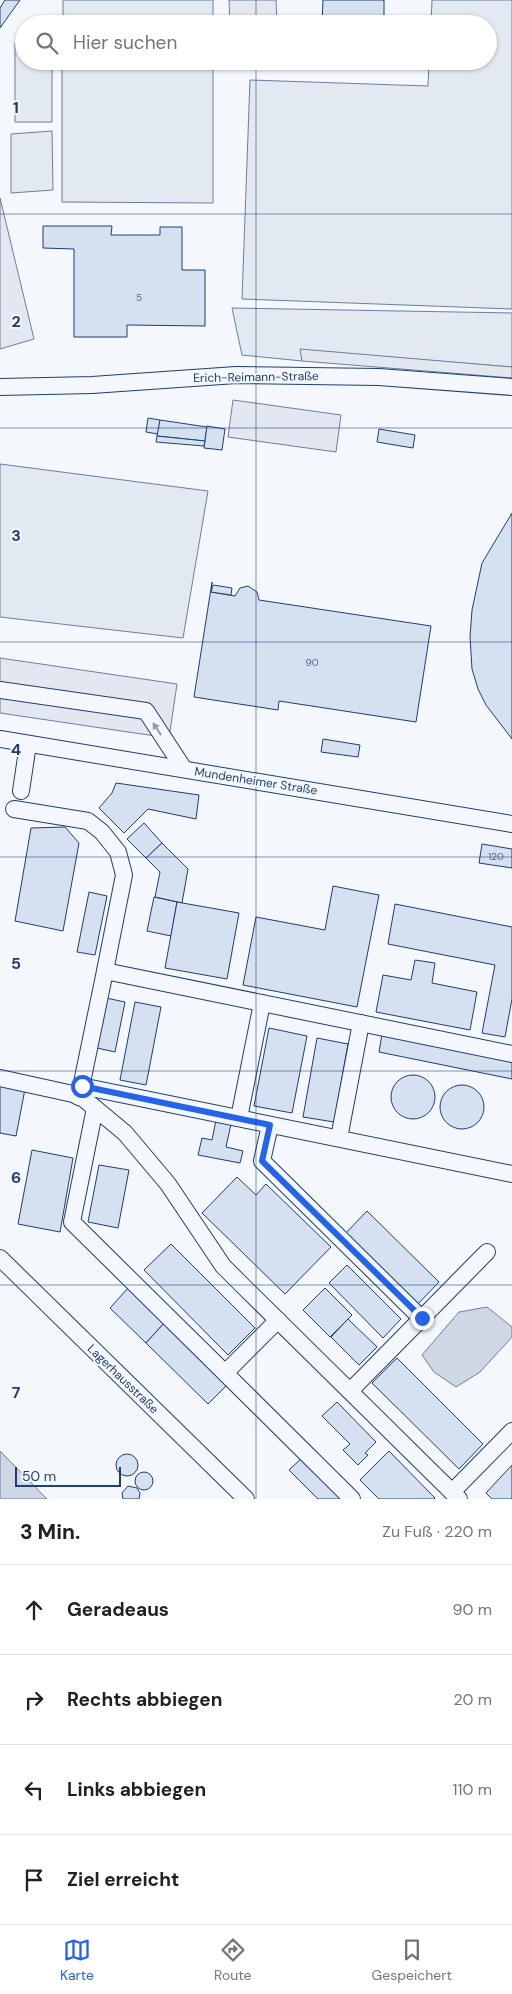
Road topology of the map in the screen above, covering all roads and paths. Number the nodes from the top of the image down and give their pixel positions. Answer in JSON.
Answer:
{"nodes":[{"id":1,"x":0,"y":386,"type":"edge"},
{"id":2,"x":512,"y":387,"type":"edge"},
{"id":3,"x":0,"y":690,"type":"edge"},
{"id":4,"x":0,"y":739,"type":"edge"},
{"id":5,"x":28,"y":744,"type":"junction"},
{"id":6,"x":184,"y":769,"type":"junction"},
{"id":7,"x":21,"y":791,"type":"dead end"},
{"id":8,"x":14,"y":809,"type":"dead end"},
{"id":9,"x":512,"y":824,"type":"edge"},
{"id":10,"x":105,"y":971,"type":"junction"},
{"id":11,"x":262,"y":1003,"type":"junction"},
{"id":12,"x":361,"y":1023,"type":"junction"},
{"id":13,"x":512,"y":1054,"type":"edge"},
{"id":14,"x":0,"y":1078,"type":"edge"},
{"id":15,"x":80,"y":1092,"type":"junction"},
{"id":16,"x":95,"y":1108,"type":"junction"},
{"id":17,"x":239,"y":1118,"type":"junction"},
{"id":18,"x":270,"y":1125,"type":"junction"},
{"id":19,"x":339,"y":1138,"type":"junction"},
{"id":20,"x":512,"y":1174,"type":"edge"},
{"id":21,"x":487,"y":1252,"type":"dead end"},
{"id":22,"x":0,"y":1258,"type":"edge"},
{"id":23,"x":422,"y":1318,"type":"junction"},
{"id":24,"x":278,"y":1320,"type":"junction"},
{"id":25,"x":225,"y":1373,"type":"junction"},
{"id":26,"x":350,"y":1391,"type":"junction"},
{"id":27,"x":512,"y":1431,"type":"edge"},
{"id":28,"x":456,"y":1496,"type":"edge"},
{"id":29,"x":246,"y":1499,"type":"edge"},
{"id":30,"x":352,"y":1499,"type":"edge"}],
"edges":[{"from":1,"to":2,"type":"street","name":"Erich-Reimann-Straße"},
{"from":6,"to":3,"type":"street","one_way":true},
{"from":4,"to":5,"type":"street","name":"Mundenheimer Straße"},
{"from":5,"to":6,"type":"street","name":"Mundenheimer Straße"},
{"from":5,"to":7,"type":"street"},
{"from":6,"to":9,"type":"street","name":"Mundenheimer Straße"},
{"from":8,"to":10,"type":"street"},
{"from":10,"to":11,"type":"street"},
{"from":10,"to":15,"type":"street"},
{"from":11,"to":12,"type":"street"},
{"from":11,"to":17,"type":"street"},
{"from":12,"to":13,"type":"street"},
{"from":12,"to":19,"type":"street"},
{"from":14,"to":15,"type":"street"},
{"from":15,"to":16,"type":"street"},
{"from":15,"to":17,"type":"street"},
{"from":16,"to":24,"type":"street"},
{"from":16,"to":25,"type":"street"},
{"from":17,"to":18,"type":"street"},
{"from":18,"to":19,"type":"street"},
{"from":18,"to":23,"type":"street"},
{"from":19,"to":20,"type":"street"},
{"from":21,"to":23,"type":"street"},
{"from":22,"to":29,"type":"street","name":"Lagerhausstraße"},
{"from":23,"to":26,"type":"street"},
{"from":24,"to":25,"type":"street"},
{"from":24,"to":26,"type":"street"},
{"from":25,"to":30,"type":"street"},
{"from":26,"to":28,"type":"street"},
{"from":27,"to":28,"type":"street"}]}
